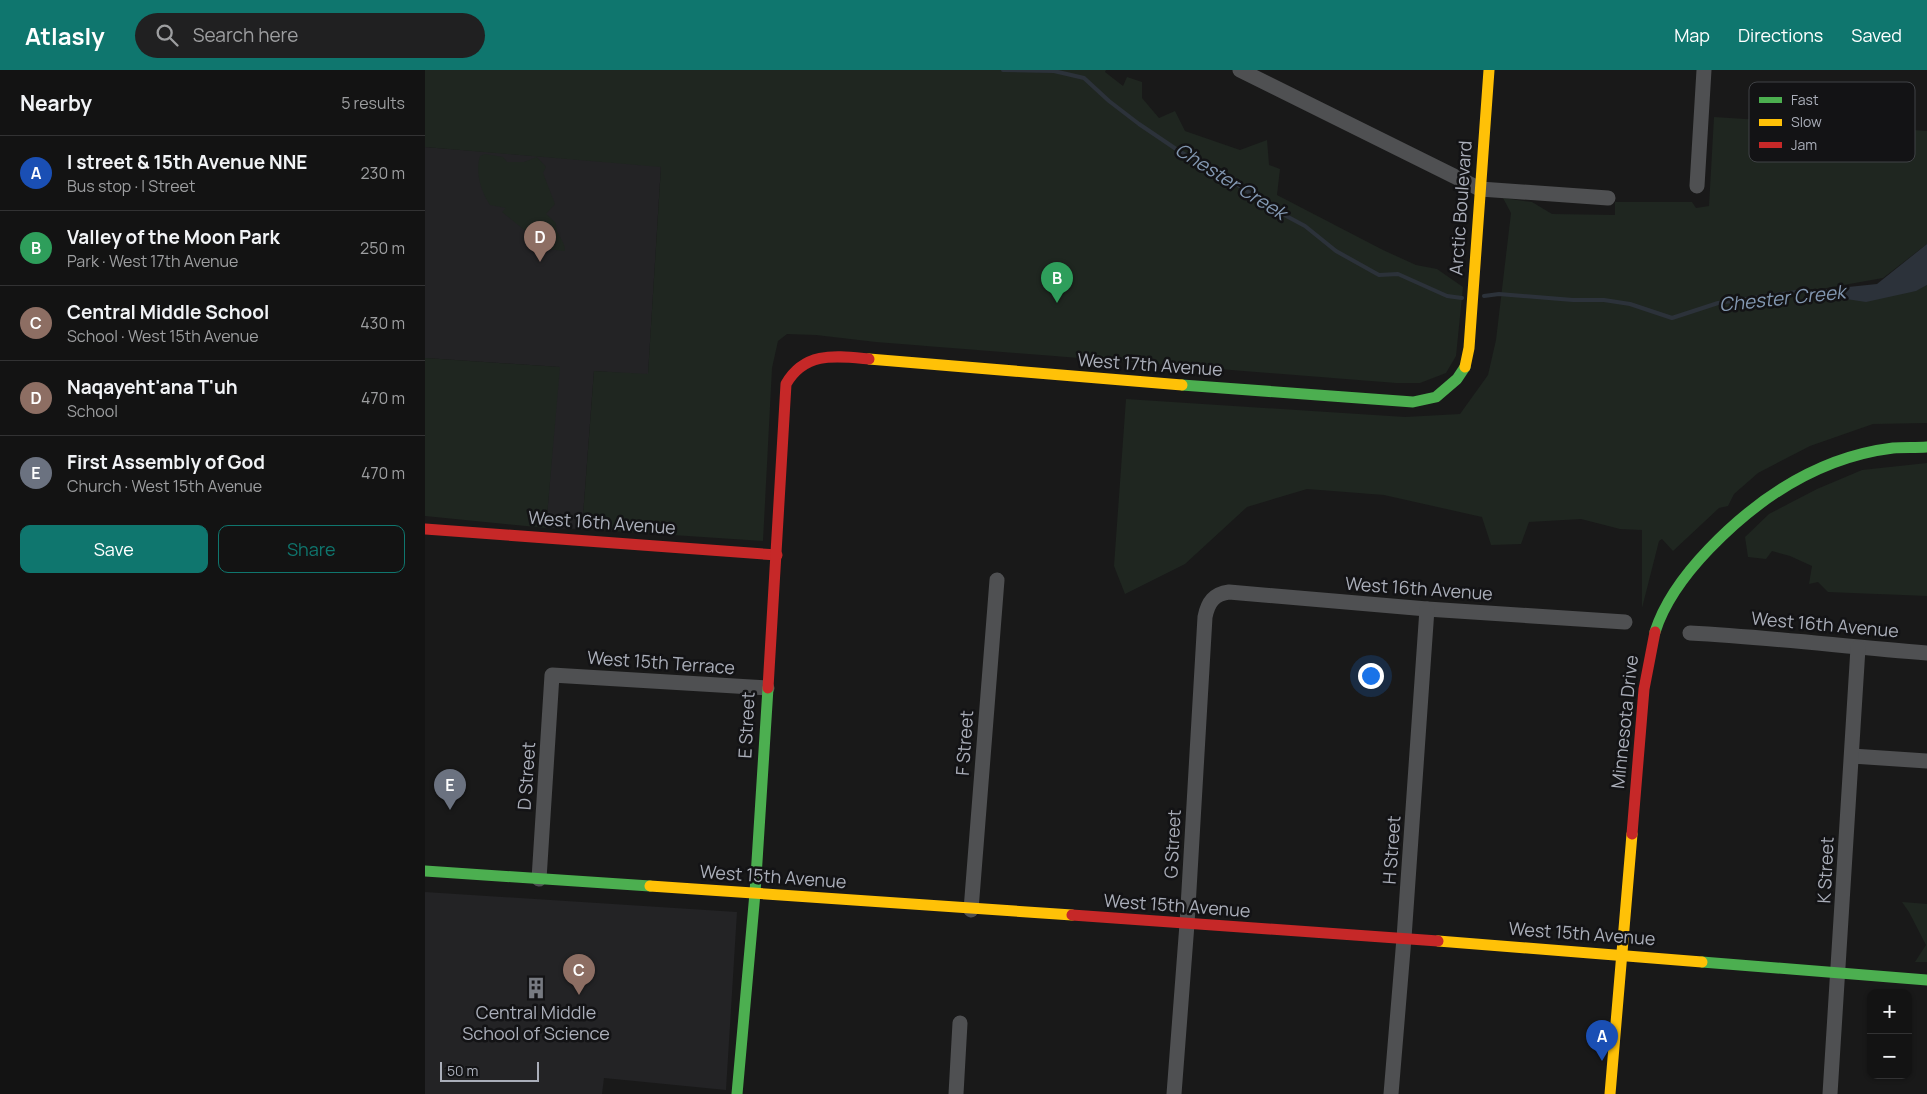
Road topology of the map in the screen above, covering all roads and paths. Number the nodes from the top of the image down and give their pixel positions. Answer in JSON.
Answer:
{"nodes":[{"id":1,"x":1240,"y":70,"type":"edge"},
{"id":2,"x":1489,"y":70,"type":"edge"},
{"id":3,"x":1705,"y":70,"type":"edge"},
{"id":4,"x":1697,"y":186,"type":"dead end"},
{"id":5,"x":1481,"y":189,"type":"junction"},
{"id":6,"x":1608,"y":198,"type":"dead end"},
{"id":7,"x":1469,"y":348,"type":"joint"},
{"id":8,"x":801,"y":364,"type":"joint"},
{"id":9,"x":1927,"y":442,"type":"edge"},
{"id":10,"x":1927,"y":447,"type":"edge"},
{"id":11,"x":1891,"y":448,"type":"junction"},
{"id":12,"x":425,"y":529,"type":"edge"},
{"id":13,"x":777,"y":555,"type":"junction"},
{"id":14,"x":997,"y":580,"type":"dead end"},
{"id":15,"x":1213,"y":598,"type":"joint"},
{"id":16,"x":1427,"y":609,"type":"junction"},
{"id":17,"x":1625,"y":622,"type":"dead end"},
{"id":18,"x":1690,"y":633,"type":"dead end"},
{"id":19,"x":1858,"y":648,"type":"junction"},
{"id":20,"x":1927,"y":653,"type":"edge"},
{"id":21,"x":552,"y":674,"type":"joint"},
{"id":22,"x":767,"y":688,"type":"junction"},
{"id":23,"x":1852,"y":756,"type":"junction"},
{"id":24,"x":1927,"y":761,"type":"edge"},
{"id":25,"x":425,"y":871,"type":"edge"},
{"id":26,"x":539,"y":879,"type":"junction"},
{"id":27,"x":755,"y":893,"type":"junction"},
{"id":28,"x":971,"y":910,"type":"junction"},
{"id":29,"x":1187,"y":924,"type":"junction"},
{"id":30,"x":1405,"y":938,"type":"junction"},
{"id":31,"x":1620,"y":955,"type":"junction"},
{"id":32,"x":1839,"y":972,"type":"junction"},
{"id":33,"x":1927,"y":980,"type":"edge"},
{"id":34,"x":960,"y":1023,"type":"dead end"},
{"id":35,"x":737,"y":1094,"type":"edge"},
{"id":36,"x":956,"y":1094,"type":"edge"},
{"id":37,"x":1174,"y":1094,"type":"edge"},
{"id":38,"x":1391,"y":1094,"type":"edge"},
{"id":39,"x":1610,"y":1094,"type":"edge"},
{"id":40,"x":1831,"y":1094,"type":"edge"}],
"edges":[{"from":1,"to":5,"type":"street"},
{"from":2,"to":5,"type":"main road","name":"Arctic Boulevard"},
{"from":3,"to":4,"type":"street"},
{"from":5,"to":6,"type":"street"},
{"from":5,"to":7,"type":"main road","name":"Arctic Boulevard"},
{"from":7,"to":8,"type":"main road","name":"West 17th Avenue"},
{"from":8,"to":13,"type":"main road","name":"E Street"},
{"from":9,"to":11,"type":"main road"},
{"from":10,"to":11,"type":"main road","name":"Minnesota Drive"},
{"from":11,"to":31,"type":"main road","name":"Minnesota Drive"},
{"from":12,"to":13,"type":"main road","name":"West 16th Avenue"},
{"from":13,"to":22,"type":"main road","name":"E Street"},
{"from":14,"to":28,"type":"street","name":"F Street"},
{"from":15,"to":16,"type":"street","name":"West 16th Avenue"},
{"from":15,"to":29,"type":"street","name":"G Street"},
{"from":16,"to":17,"type":"street","name":"West 16th Avenue"},
{"from":16,"to":30,"type":"street","name":"H Street"},
{"from":18,"to":19,"type":"street","name":"West 16th Avenue"},
{"from":19,"to":20,"type":"street","name":"West 16th Avenue"},
{"from":19,"to":23,"type":"street","name":"K Street"},
{"from":21,"to":22,"type":"street","name":"West 15th Terrace"},
{"from":21,"to":26,"type":"street","name":"D Street"},
{"from":22,"to":27,"type":"main road","name":"E Street"},
{"from":23,"to":24,"type":"street"},
{"from":23,"to":32,"type":"street","name":"K Street"},
{"from":25,"to":26,"type":"main road","name":"West 15th Avenue"},
{"from":26,"to":27,"type":"main road","name":"West 15th Avenue"},
{"from":27,"to":28,"type":"main road","name":"West 15th Avenue"},
{"from":27,"to":35,"type":"main road","name":"E Street"},
{"from":28,"to":29,"type":"main road","name":"West 15th Avenue"},
{"from":29,"to":30,"type":"main road","name":"West 15th Avenue"},
{"from":29,"to":37,"type":"street","name":"G Street"},
{"from":30,"to":31,"type":"main road","name":"West 15th Avenue"},
{"from":30,"to":38,"type":"street","name":"H Street"},
{"from":31,"to":32,"type":"main road","name":"West 15th Avenue"},
{"from":31,"to":39,"type":"main road","name":"Minnesota Drive"},
{"from":32,"to":33,"type":"main road","name":"West 15th Avenue"},
{"from":32,"to":40,"type":"street","name":"K Street"},
{"from":34,"to":36,"type":"street"}]}
